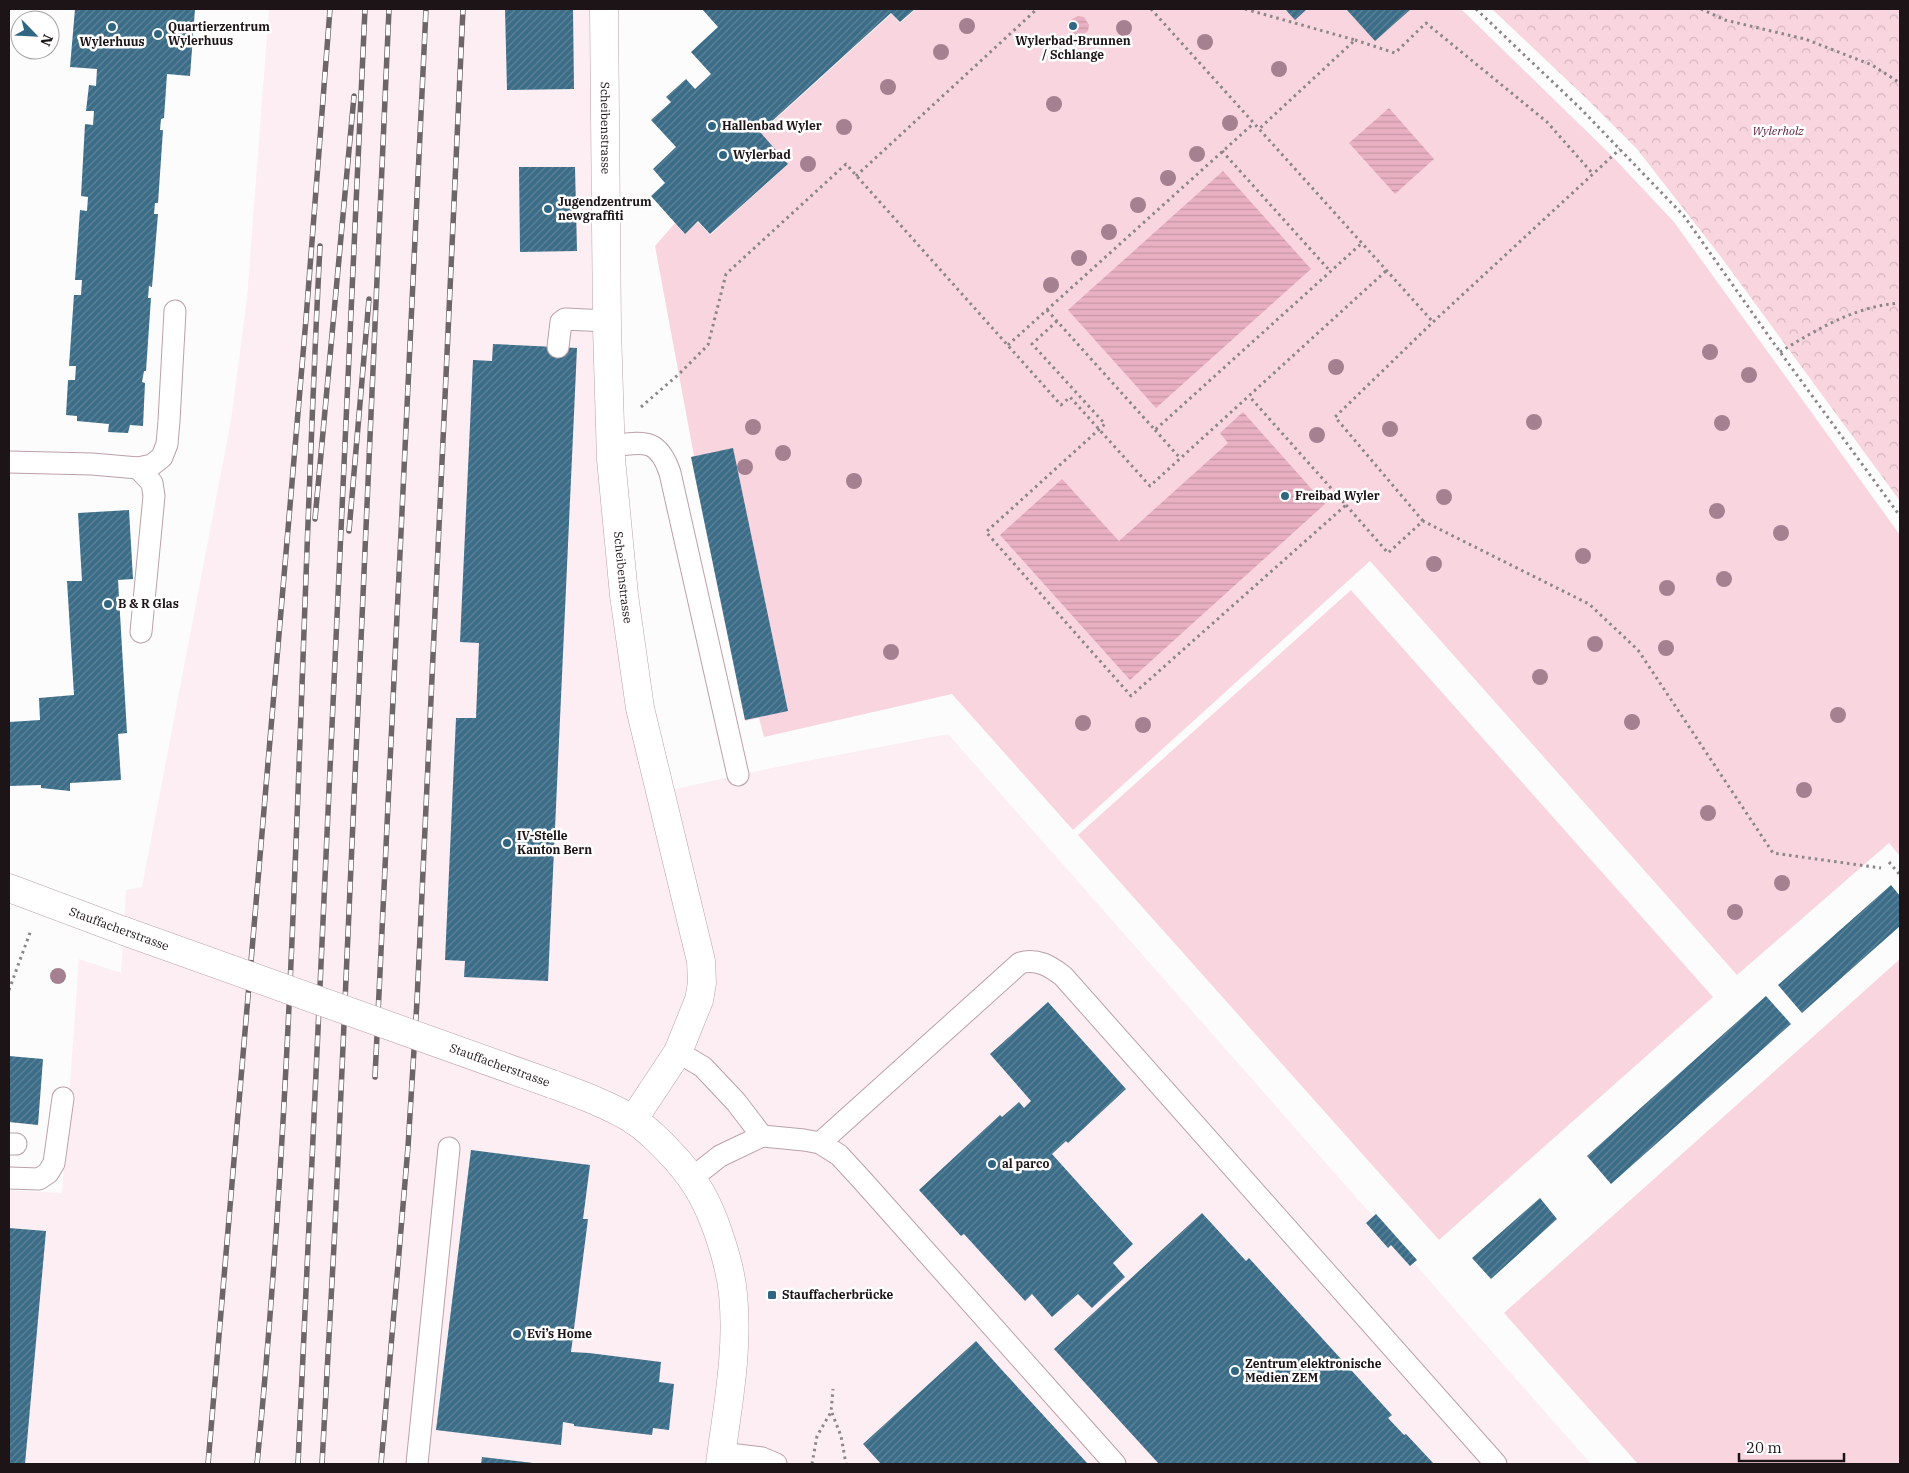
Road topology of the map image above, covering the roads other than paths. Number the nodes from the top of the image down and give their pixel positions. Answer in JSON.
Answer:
{"nodes":[{"id":1,"x":604,"y":9,"type":"edge"},
{"id":2,"x":175,"y":311,"type":"dead end"},
{"id":3,"x":607,"y":321,"type":"junction"},
{"id":4,"x":558,"y":347,"type":"dead end"},
{"id":5,"x":611,"y":446,"type":"junction"},
{"id":6,"x":9,"y":462,"type":"edge"},
{"id":7,"x":138,"y":468,"type":"junction"},
{"id":8,"x":141,"y":632,"type":"dead end"},
{"id":9,"x":738,"y":775,"type":"dead end"},
{"id":10,"x":9,"y":888,"type":"edge"},
{"id":11,"x":678,"y":1052,"type":"junction"},
{"id":12,"x":63,"y":1098,"type":"dead end"},
{"id":13,"x":633,"y":1120,"type":"junction"},
{"id":14,"x":762,"y":1136,"type":"junction"},
{"id":15,"x":820,"y":1144,"type":"junction"},
{"id":16,"x":449,"y":1148,"type":"dead end"},
{"id":17,"x":9,"y":1178,"type":"edge"},
{"id":18,"x":692,"y":1178,"type":"junction"},
{"id":19,"x":720,"y":1458,"type":"edge"},
{"id":20,"x":417,"y":1464,"type":"edge"},
{"id":21,"x":776,"y":1464,"type":"edge"},
{"id":22,"x":1115,"y":1464,"type":"edge"},
{"id":23,"x":1496,"y":1464,"type":"edge"}],
"edges":[{"from":1,"to":3,"type":"street","name":"Scheibenstrasse"},
{"from":2,"to":7,"type":"lane"},
{"from":3,"to":4,"type":"lane"},
{"from":3,"to":5,"type":"street","name":"Scheibenstrasse"},
{"from":5,"to":9,"type":"lane"},
{"from":5,"to":11,"type":"street","name":"Scheibenstrasse"},
{"from":6,"to":7,"type":"lane"},
{"from":7,"to":8,"type":"lane"},
{"from":10,"to":13,"type":"street","name":"Stauffacherstrasse","bridge":true},
{"from":11,"to":13,"type":"street","name":"Scheibenstrasse"},
{"from":11,"to":14,"type":"lane"},
{"from":12,"to":17,"type":"lane"},
{"from":13,"to":18,"type":"street","name":"Stauffacherstrasse"},
{"from":14,"to":15,"type":"lane"},
{"from":14,"to":18,"type":"lane"},
{"from":15,"to":22,"type":"lane"},
{"from":15,"to":23,"type":"lane"},
{"from":16,"to":20,"type":"lane"},
{"from":18,"to":19,"type":"street","name":"Stauffacherstrasse"},
{"from":19,"to":21,"type":"lane"}]}
